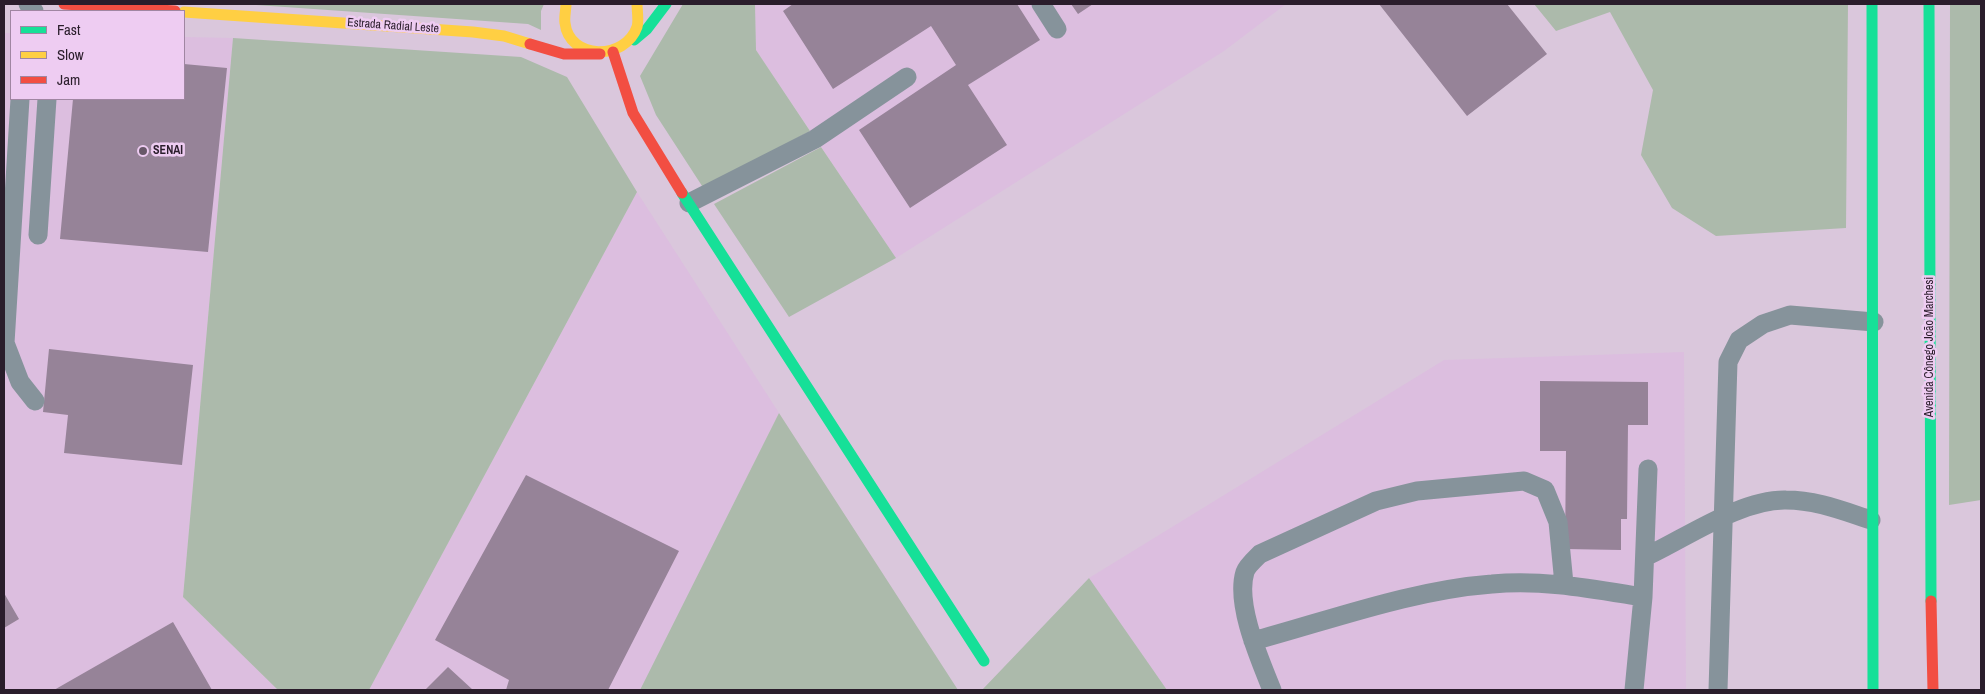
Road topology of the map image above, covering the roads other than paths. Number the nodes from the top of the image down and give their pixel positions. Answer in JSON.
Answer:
{"nodes":[{"id":1,"x":64,"y":4,"type":"edge"},
{"id":2,"x":566,"y":4,"type":"edge"},
{"id":3,"x":637,"y":4,"type":"edge"},
{"id":4,"x":666,"y":4,"type":"edge"},
{"id":5,"x":1041,"y":4,"type":"edge"},
{"id":6,"x":1872,"y":4,"type":"edge"},
{"id":7,"x":1929,"y":4,"type":"edge"},
{"id":8,"x":158,"y":10,"type":"edge"},
{"id":9,"x":185,"y":12,"type":"edge"},
{"id":10,"x":1057,"y":29,"type":"dead end"},
{"id":11,"x":624,"y":46,"type":"junction"},
{"id":12,"x":613,"y":52,"type":"junction"},
{"id":13,"x":600,"y":54,"type":"junction"},
{"id":14,"x":907,"y":77,"type":"dead end"},
{"id":15,"x":20,"y":100,"type":"edge"},
{"id":16,"x":47,"y":100,"type":"edge"},
{"id":17,"x":689,"y":203,"type":"junction"},
{"id":18,"x":38,"y":235,"type":"dead end"},
{"id":19,"x":1874,"y":322,"type":"junction"},
{"id":20,"x":35,"y":401,"type":"dead end"},
{"id":21,"x":1648,"y":470,"type":"dead end"},
{"id":22,"x":1723,"y":517,"type":"junction"},
{"id":23,"x":1871,"y":520,"type":"junction"},
{"id":24,"x":1645,"y":557,"type":"junction"},
{"id":25,"x":1564,"y":584,"type":"junction"},
{"id":26,"x":1643,"y":597,"type":"junction"},
{"id":27,"x":1253,"y":642,"type":"junction"},
{"id":28,"x":984,"y":661,"type":"dead end"},
{"id":29,"x":1272,"y":690,"type":"edge"},
{"id":30,"x":1634,"y":690,"type":"edge"},
{"id":31,"x":1718,"y":690,"type":"edge"},
{"id":32,"x":1873,"y":690,"type":"edge"},
{"id":33,"x":1933,"y":690,"type":"edge"}],
"edges":[{"from":1,"to":8,"type":"street"},
{"from":2,"to":13,"type":"street"},
{"from":3,"to":11,"type":"street"},
{"from":4,"to":11,"type":"street","name":"Estrada Radial Leste"},
{"from":5,"to":10,"type":"lane"},
{"from":6,"to":19,"type":"street"},
{"from":7,"to":33,"type":"street","name":"Avenida Cônego João Marchesi"},
{"from":9,"to":13,"type":"street","name":"Estrada Radial Leste"},
{"from":11,"to":12,"type":"street","name":"Estrada Radial Leste"},
{"from":12,"to":13,"type":"street","name":"Estrada Radial Leste"},
{"from":12,"to":17,"type":"street"},
{"from":14,"to":17,"type":"lane"},
{"from":15,"to":20,"type":"lane"},
{"from":16,"to":18,"type":"lane"},
{"from":17,"to":28,"type":"street"},
{"from":19,"to":22,"type":"lane"},
{"from":19,"to":23,"type":"street"},
{"from":21,"to":24,"type":"lane"},
{"from":22,"to":23,"type":"lane"},
{"from":22,"to":24,"type":"lane"},
{"from":22,"to":31,"type":"lane"},
{"from":23,"to":32,"type":"street"},
{"from":24,"to":26,"type":"lane"},
{"from":25,"to":26,"type":"lane"},
{"from":25,"to":27,"type":"lane"},
{"from":25,"to":27,"type":"lane"},
{"from":26,"to":30,"type":"lane"},
{"from":27,"to":29,"type":"lane"}]}
